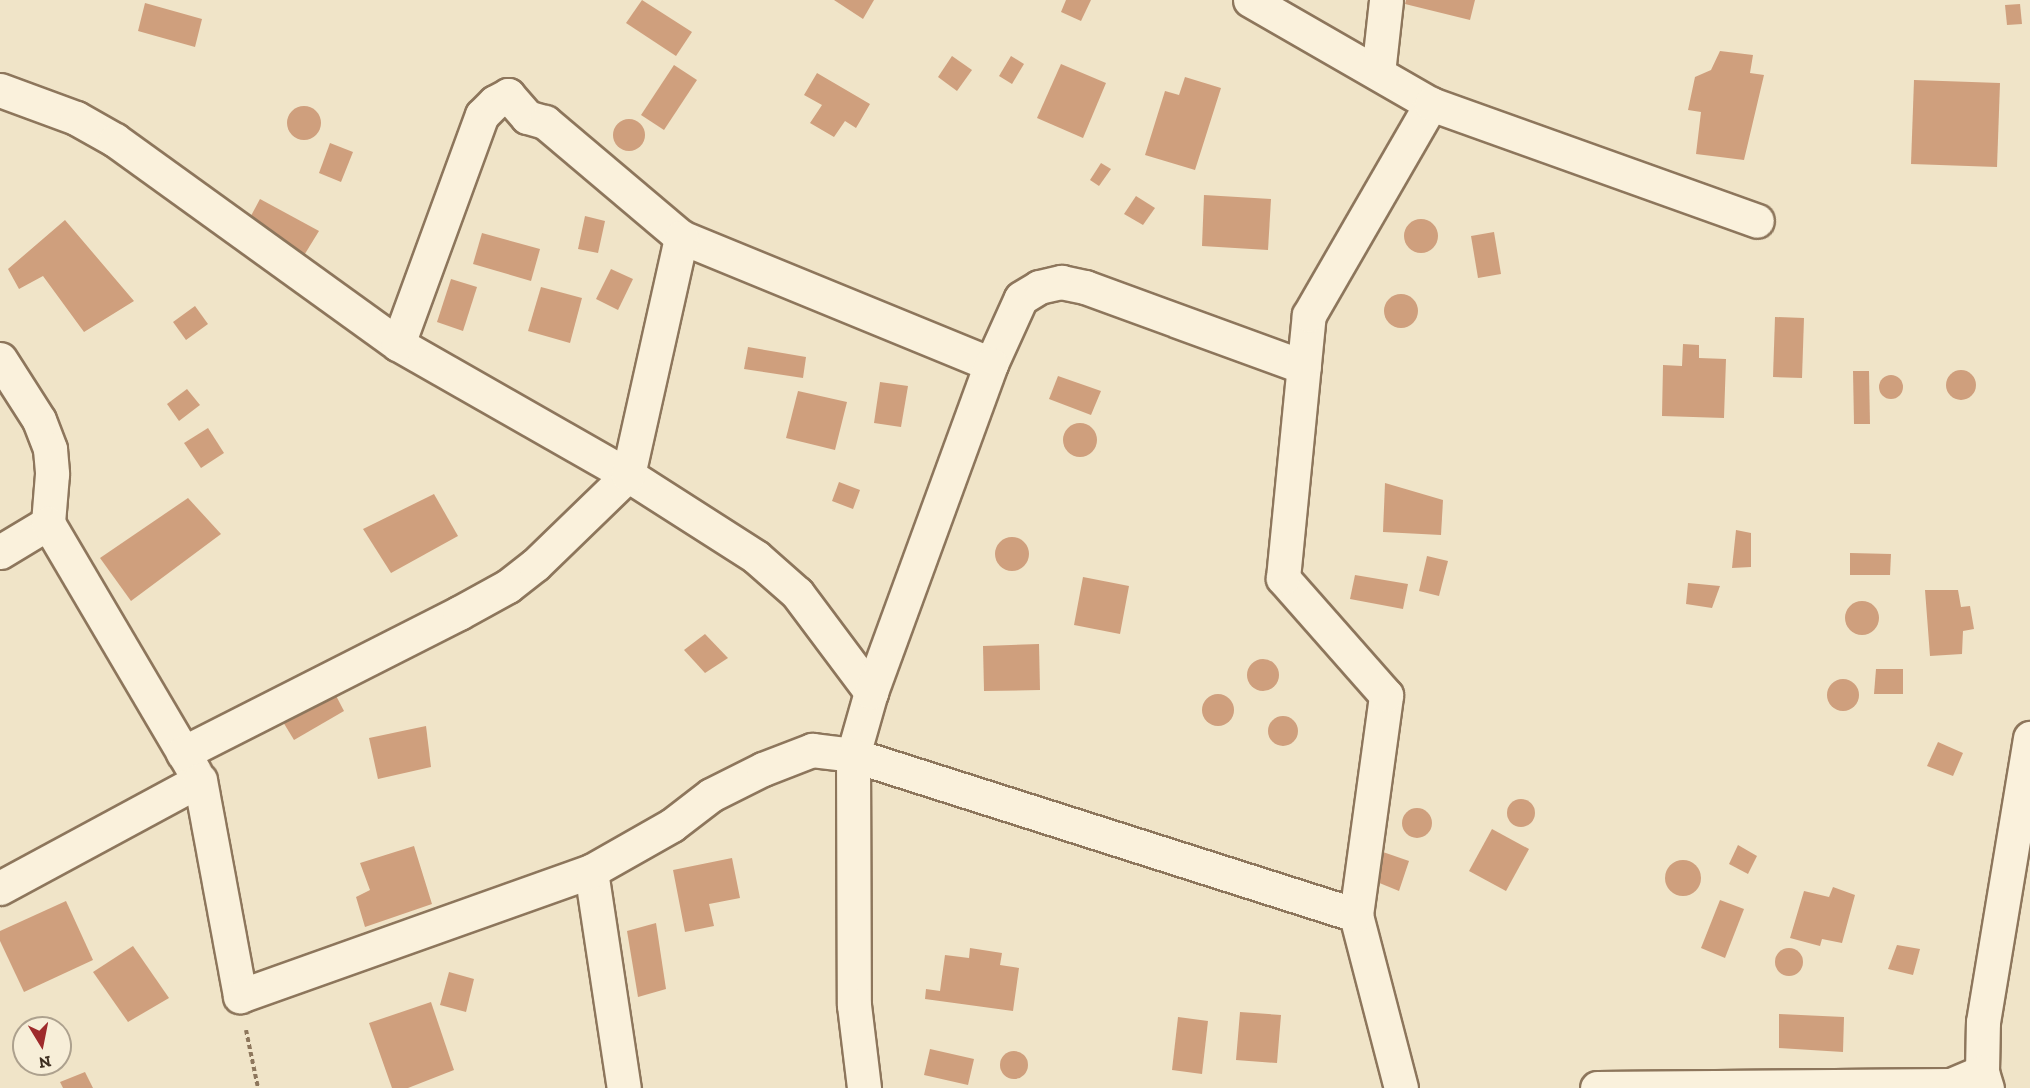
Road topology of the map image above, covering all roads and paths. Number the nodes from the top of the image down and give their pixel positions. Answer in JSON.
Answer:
{"nodes":[{"id":1,"x":1250,"y":0,"type":"edge"},
{"id":2,"x":1386,"y":0,"type":"edge"},
{"id":3,"x":1378,"y":73,"type":"junction"},
{"id":4,"x":7,"y":101,"type":"edge"},
{"id":5,"x":1431,"y":104,"type":"junction"},
{"id":6,"x":1757,"y":220,"type":"dead end"},
{"id":7,"x":681,"y":237,"type":"junction"},
{"id":8,"x":398,"y":344,"type":"junction"},
{"id":9,"x":0,"y":359,"type":"edge"},
{"id":10,"x":991,"y":364,"type":"junction"},
{"id":11,"x":1304,"y":367,"type":"junction"},
{"id":12,"x":628,"y":475,"type":"junction"},
{"id":13,"x":48,"y":523,"type":"junction"},
{"id":14,"x":0,"y":552,"type":"edge"},
{"id":15,"x":871,"y":692,"type":"junction"},
{"id":16,"x":2030,"y":738,"type":"edge"},
{"id":17,"x":854,"y":756,"type":"junction"},
{"id":18,"x":191,"y":767,"type":"junction"},
{"id":19,"x":591,"y":871,"type":"junction"},
{"id":20,"x":0,"y":888,"type":"edge"},
{"id":21,"x":1356,"y":915,"type":"junction"},
{"id":22,"x":240,"y":996,"type":"junction"},
{"id":23,"x":1984,"y":1080,"type":"edge"},
{"id":24,"x":258,"y":1088,"type":"edge"},
{"id":25,"x":624,"y":1088,"type":"edge"},
{"id":26,"x":864,"y":1088,"type":"edge"},
{"id":27,"x":1401,"y":1088,"type":"edge"},
{"id":28,"x":1597,"y":1088,"type":"edge"}],
"edges":[{"from":1,"to":3,"type":"street"},
{"from":2,"to":3,"type":"street"},
{"from":3,"to":5,"type":"street"},
{"from":4,"to":8,"type":"street"},
{"from":5,"to":6,"type":"street"},
{"from":5,"to":11,"type":"street"},
{"from":7,"to":8,"type":"street"},
{"from":7,"to":10,"type":"street"},
{"from":7,"to":12,"type":"street"},
{"from":8,"to":12,"type":"street"},
{"from":9,"to":13,"type":"street"},
{"from":10,"to":11,"type":"street"},
{"from":10,"to":15,"type":"street"},
{"from":11,"to":21,"type":"street"},
{"from":12,"to":15,"type":"street"},
{"from":12,"to":18,"type":"street"},
{"from":13,"to":14,"type":"street"},
{"from":13,"to":18,"type":"street"},
{"from":15,"to":17,"type":"street"},
{"from":16,"to":23,"type":"street"},
{"from":17,"to":19,"type":"street"},
{"from":17,"to":21,"type":"street"},
{"from":17,"to":26,"type":"street"},
{"from":18,"to":20,"type":"street"},
{"from":18,"to":22,"type":"street"},
{"from":19,"to":22,"type":"street"},
{"from":19,"to":25,"type":"street"},
{"from":21,"to":27,"type":"street"},
{"from":22,"to":24,"type":"path"},
{"from":23,"to":28,"type":"street"}]}
